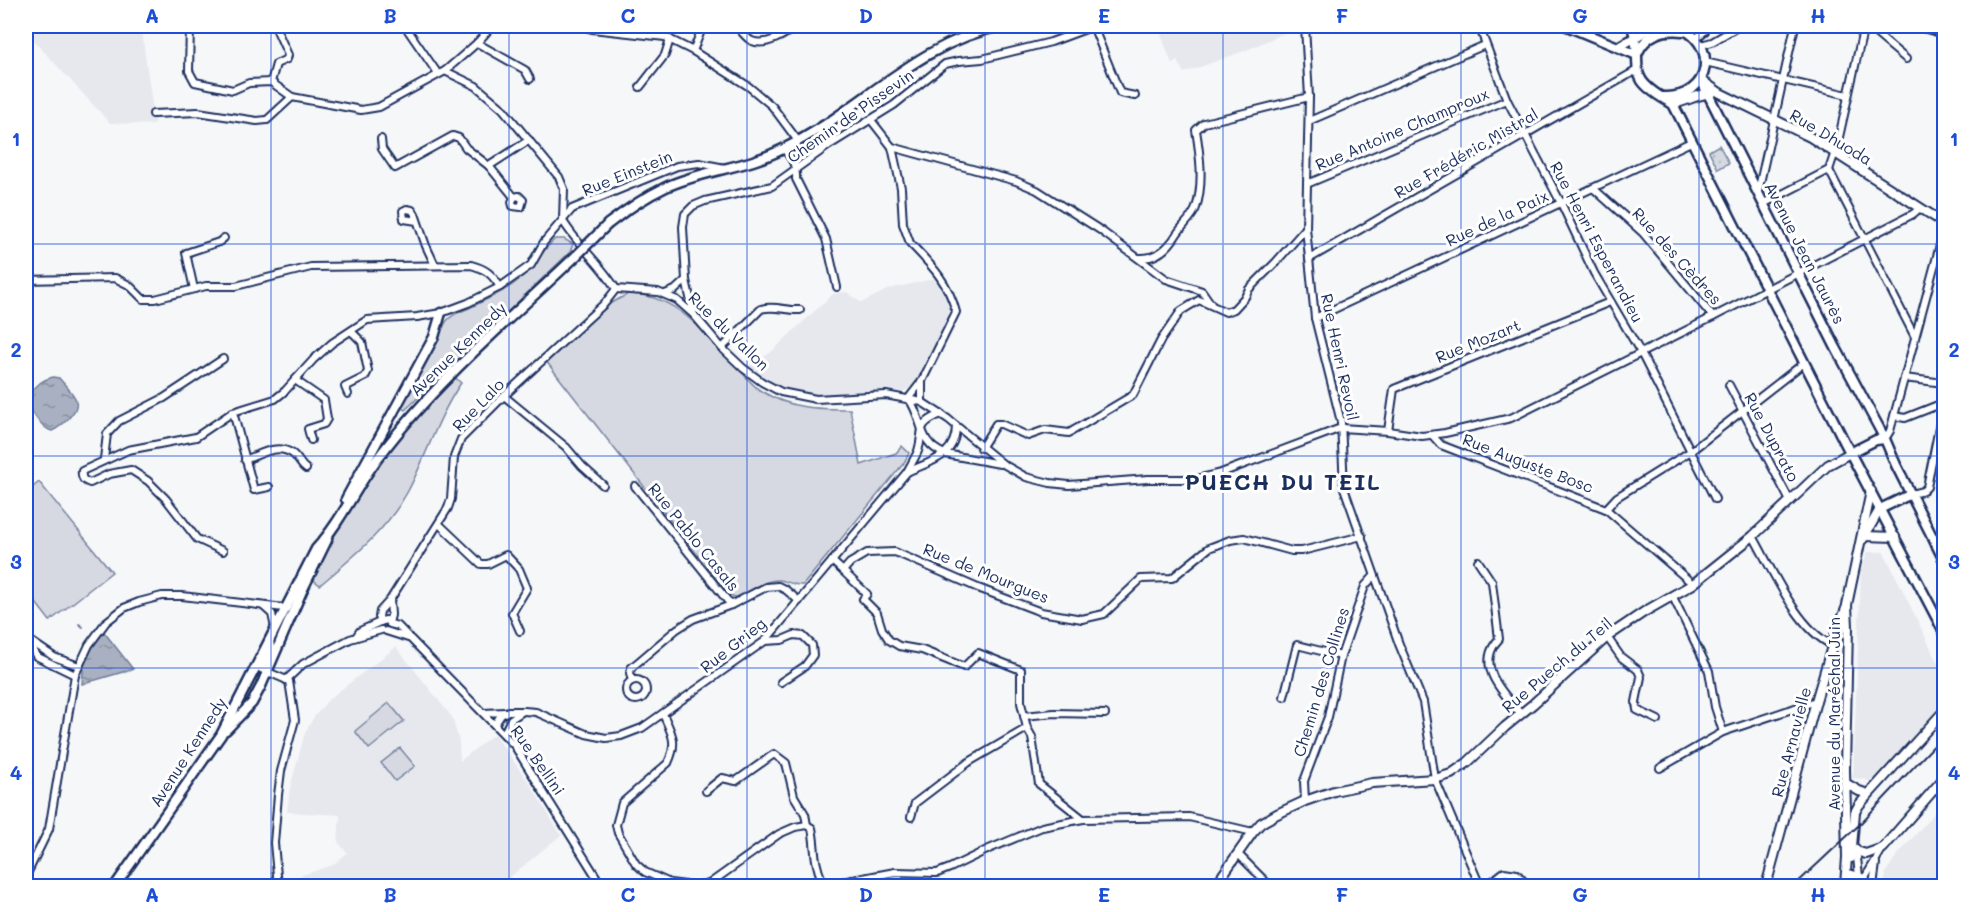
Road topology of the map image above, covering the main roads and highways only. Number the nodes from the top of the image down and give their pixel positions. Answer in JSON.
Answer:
{"nodes":[{"id":1,"x":1001,"y":26,"type":"edge"},
{"id":2,"x":1567,"y":26,"type":"edge"},
{"id":3,"x":1632,"y":26,"type":"edge"},
{"id":4,"x":1662,"y":26,"type":"edge"},
{"id":5,"x":1674,"y":26,"type":"edge"},
{"id":6,"x":1686,"y":31,"type":"junction"},
{"id":7,"x":1635,"y":39,"type":"junction"},
{"id":8,"x":1620,"y":46,"type":"junction"},
{"id":9,"x":1637,"y":55,"type":"junction"},
{"id":10,"x":1701,"y":80,"type":"junction"},
{"id":11,"x":1659,"y":97,"type":"junction"},
{"id":12,"x":441,"y":313,"type":"road end"},
{"id":13,"x":1888,"y":435,"type":"junction"},
{"id":14,"x":1850,"y":453,"type":"junction"},
{"id":15,"x":1911,"y":494,"type":"junction"},
{"id":16,"x":1880,"y":509,"type":"junction"},
{"id":17,"x":341,"y":513,"type":"junction"},
{"id":18,"x":328,"y":536,"type":"junction"},
{"id":19,"x":1944,"y":560,"type":"edge"},
{"id":20,"x":1944,"y":632,"type":"edge"},
{"id":21,"x":221,"y":735,"type":"junction"},
{"id":22,"x":115,"y":886,"type":"edge"}],
"edges":[{"from":1,"to":17,"type":"main road","name":"Avenue Kennedy","bridge":true},
{"from":2,"to":8,"type":"main road"},
{"from":3,"to":7,"type":"main road"},
{"from":4,"to":7,"type":"main road"},
{"from":5,"to":6,"type":"main road"},
{"from":6,"to":9,"type":"main road"},
{"from":6,"to":10,"type":"main road"},
{"from":7,"to":8,"type":"main road"},
{"from":7,"to":9,"type":"main road"},
{"from":8,"to":9,"type":"main road"},
{"from":9,"to":11,"type":"main road"},
{"from":10,"to":11,"type":"main road"},
{"from":10,"to":13,"type":"main road","name":"Avenue Jean Jaurès"},
{"from":11,"to":14,"type":"main road"},
{"from":12,"to":17,"type":"main road"},
{"from":13,"to":14,"type":"main road"},
{"from":13,"to":15,"type":"main road","name":"Avenue Jean Jaurès"},
{"from":14,"to":16,"type":"main road"},
{"from":15,"to":16,"type":"main road"},
{"from":15,"to":19,"type":"main road","name":"Avenue Jean Jaurès"},
{"from":16,"to":20,"type":"main road"},
{"from":17,"to":18,"type":"main road","name":"Avenue Kennedy"},
{"from":18,"to":21,"type":"main road","name":"Avenue Kennedy"},
{"from":18,"to":21,"type":"main road"},
{"from":21,"to":22,"type":"main road","name":"Avenue Kennedy"}]}
